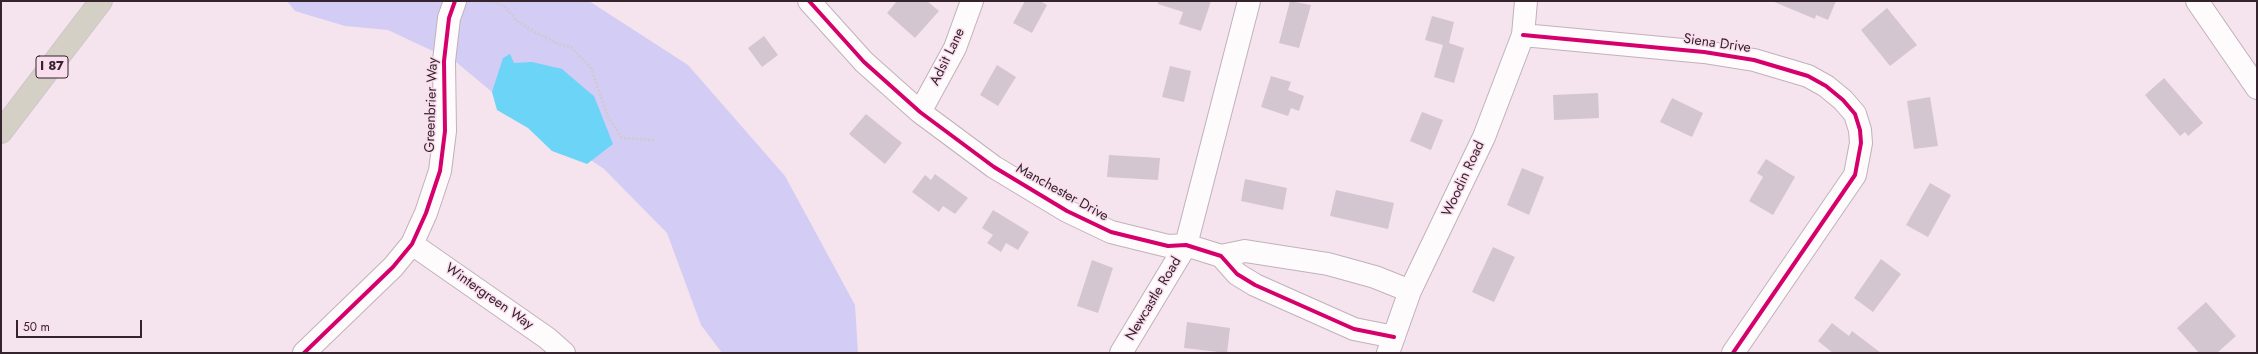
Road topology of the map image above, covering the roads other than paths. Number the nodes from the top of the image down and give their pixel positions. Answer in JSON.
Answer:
{"nodes":[{"id":1,"x":102,"y":1,"type":"edge"},
{"id":2,"x":455,"y":1,"type":"edge"},
{"id":3,"x":809,"y":1,"type":"edge"},
{"id":4,"x":972,"y":1,"type":"edge"},
{"id":5,"x":1249,"y":1,"type":"edge"},
{"id":6,"x":1526,"y":1,"type":"edge"},
{"id":7,"x":2197,"y":1,"type":"edge"},
{"id":8,"x":1523,"y":35,"type":"junction"},
{"id":9,"x":2257,"y":88,"type":"edge"},
{"id":10,"x":920,"y":112,"type":"junction"},
{"id":11,"x":1,"y":132,"type":"edge"},
{"id":12,"x":412,"y":244,"type":"junction"},
{"id":13,"x":1186,"y":245,"type":"junction"},
{"id":14,"x":1221,"y":256,"type":"junction"},
{"id":15,"x":1410,"y":292,"type":"junction"},
{"id":16,"x":1391,"y":345,"type":"edge"},
{"id":17,"x":304,"y":353,"type":"edge"},
{"id":18,"x":564,"y":353,"type":"edge"},
{"id":19,"x":1121,"y":353,"type":"edge"},
{"id":20,"x":1734,"y":353,"type":"edge"}],
"edges":[{"from":1,"to":11,"type":"highway","number":"I 87"},
{"from":2,"to":12,"type":"street","name":"Greenbrier Way"},
{"from":3,"to":10,"type":"street","name":"Manchester Drive"},
{"from":4,"to":10,"type":"street","name":"Adsit Lane"},
{"from":5,"to":13,"type":"street"},
{"from":6,"to":8,"type":"street","name":"Woodin Road"},
{"from":7,"to":9,"type":"street"},
{"from":8,"to":15,"type":"street","name":"Woodin Road"},
{"from":8,"to":20,"type":"street","name":"Siena Drive"},
{"from":10,"to":13,"type":"street","name":"Manchester Drive"},
{"from":12,"to":17,"type":"street","name":"Greenbrier Way"},
{"from":12,"to":18,"type":"street","name":"Wintergreen Way"},
{"from":13,"to":14,"type":"street","name":"Manchester Drive"},
{"from":13,"to":19,"type":"street","name":"Newcastle Road"},
{"from":14,"to":15,"type":"street","name":"Manchester Drive"},
{"from":14,"to":16,"type":"street"},
{"from":15,"to":16,"type":"street","name":"Woodin Road"}]}
